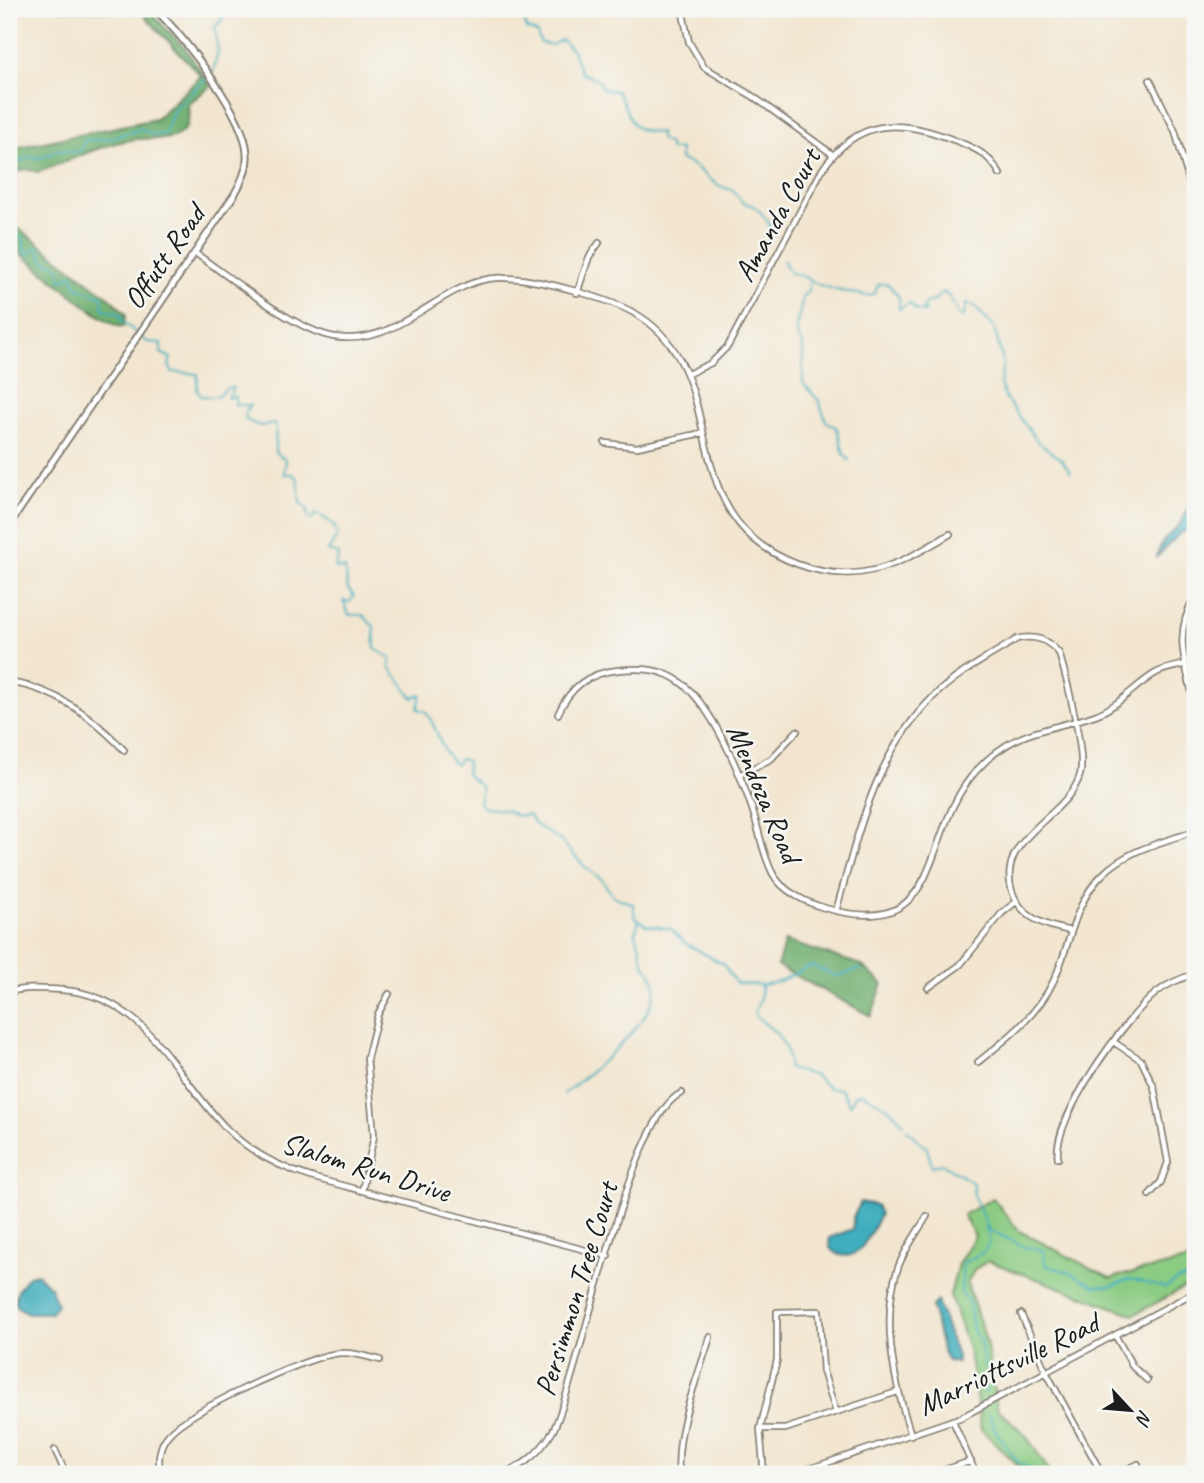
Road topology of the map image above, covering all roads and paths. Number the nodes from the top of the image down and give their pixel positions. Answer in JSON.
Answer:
{"nodes":[{"id":1,"x":155,"y":9,"type":"edge"},
{"id":2,"x":682,"y":9,"type":"edge"},
{"id":3,"x":1150,"y":80,"type":"dead end"},
{"id":4,"x":832,"y":155,"type":"junction"},
{"id":5,"x":1000,"y":174,"type":"dead end"},
{"id":6,"x":1195,"y":203,"type":"edge"},
{"id":7,"x":599,"y":243,"type":"dead end"},
{"id":8,"x":195,"y":253,"type":"junction"},
{"id":9,"x":577,"y":293,"type":"junction"},
{"id":10,"x":688,"y":374,"type":"junction"},
{"id":11,"x":702,"y":433,"type":"junction"},
{"id":12,"x":605,"y":443,"type":"dead end"},
{"id":13,"x":9,"y":525,"type":"edge"},
{"id":14,"x":950,"y":534,"type":"dead end"},
{"id":15,"x":1195,"y":596,"type":"edge"},
{"id":16,"x":1186,"y":664,"type":"junction"},
{"id":17,"x":9,"y":682,"type":"edge"},
{"id":18,"x":1195,"y":706,"type":"edge"},
{"id":19,"x":558,"y":714,"type":"dead end"},
{"id":20,"x":1073,"y":720,"type":"junction"},
{"id":21,"x":797,"y":731,"type":"dead end"},
{"id":22,"x":124,"y":750,"type":"dead end"},
{"id":23,"x":739,"y":775,"type":"junction"},
{"id":24,"x":1195,"y":831,"type":"edge"},
{"id":25,"x":1016,"y":902,"type":"junction"},
{"id":26,"x":836,"y":911,"type":"junction"},
{"id":27,"x":1071,"y":931,"type":"junction"},
{"id":28,"x":1195,"y":974,"type":"edge"},
{"id":29,"x":928,"y":988,"type":"dead end"},
{"id":30,"x":9,"y":992,"type":"edge"},
{"id":31,"x":389,"y":994,"type":"dead end"},
{"id":32,"x":1115,"y":1043,"type":"junction"},
{"id":33,"x":978,"y":1062,"type":"dead end"},
{"id":34,"x":682,"y":1093,"type":"dead end"},
{"id":35,"x":1058,"y":1158,"type":"dead end"},
{"id":36,"x":362,"y":1191,"type":"junction"},
{"id":37,"x":1149,"y":1195,"type":"dead end"},
{"id":38,"x":927,"y":1216,"type":"dead end"},
{"id":39,"x":608,"y":1256,"type":"junction"},
{"id":40,"x":1195,"y":1292,"type":"edge"},
{"id":41,"x":1021,"y":1314,"type":"dead end"},
{"id":42,"x":1115,"y":1335,"type":"junction"},
{"id":43,"x":710,"y":1337,"type":"dead end"},
{"id":44,"x":380,"y":1360,"type":"dead end"},
{"id":45,"x":1046,"y":1372,"type":"junction"},
{"id":46,"x":1147,"y":1380,"type":"dead end"},
{"id":47,"x":897,"y":1392,"type":"junction"},
{"id":48,"x":836,"y":1412,"type":"junction"},
{"id":49,"x":953,"y":1421,"type":"junction"},
{"id":50,"x":760,"y":1429,"type":"junction"},
{"id":51,"x":911,"y":1435,"type":"junction"},
{"id":52,"x":55,"y":1450,"type":"dead end"},
{"id":53,"x":971,"y":1461,"type":"junction"},
{"id":54,"x":1138,"y":1464,"type":"dead end"},
{"id":55,"x":822,"y":1465,"type":"junction"},
{"id":56,"x":488,"y":1473,"type":"edge"},
{"id":57,"x":66,"y":1474,"type":"edge"},
{"id":58,"x":161,"y":1474,"type":"edge"},
{"id":59,"x":679,"y":1474,"type":"edge"},
{"id":60,"x":764,"y":1474,"type":"edge"},
{"id":61,"x":794,"y":1474,"type":"edge"},
{"id":62,"x":825,"y":1474,"type":"edge"},
{"id":63,"x":933,"y":1474,"type":"edge"},
{"id":64,"x":976,"y":1474,"type":"edge"},
{"id":65,"x":1102,"y":1474,"type":"edge"},
{"id":66,"x":1118,"y":1474,"type":"edge"}],
"edges":[{"from":1,"to":8,"type":"street","name":"Offutt Road"},
{"from":2,"to":4,"type":"street"},
{"from":3,"to":6,"type":"street"},
{"from":4,"to":5,"type":"street","name":"Amanda Court"},
{"from":4,"to":10,"type":"street","name":"Amanda Court"},
{"from":7,"to":9,"type":"street"},
{"from":8,"to":9,"type":"street"},
{"from":8,"to":13,"type":"street","name":"Offutt Road"},
{"from":9,"to":10,"type":"street"},
{"from":10,"to":11,"type":"street"},
{"from":11,"to":12,"type":"street"},
{"from":11,"to":14,"type":"street"},
{"from":15,"to":16,"type":"street"},
{"from":16,"to":18,"type":"street"},
{"from":16,"to":20,"type":"street","name":"Mendoza Road"},
{"from":17,"to":22,"type":"street"},
{"from":19,"to":23,"type":"street","name":"Mendoza Road"},
{"from":20,"to":25,"type":"street"},
{"from":20,"to":26,"type":"street","name":"Mendoza Road"},
{"from":20,"to":26,"type":"street"},
{"from":21,"to":23,"type":"street"},
{"from":23,"to":26,"type":"street","name":"Mendoza Road"},
{"from":24,"to":27,"type":"street"},
{"from":25,"to":27,"type":"street"},
{"from":25,"to":29,"type":"street"},
{"from":27,"to":33,"type":"street"},
{"from":28,"to":32,"type":"street"},
{"from":30,"to":36,"type":"street","name":"Slalom Run Drive"},
{"from":31,"to":36,"type":"street"},
{"from":32,"to":35,"type":"street"},
{"from":32,"to":37,"type":"street"},
{"from":34,"to":39,"type":"street","name":"Persimmon Tree Court"},
{"from":36,"to":39,"type":"street","name":"Slalom Run Drive"},
{"from":38,"to":47,"type":"street"},
{"from":39,"to":56,"type":"street","name":"Persimmon Tree Court"},
{"from":40,"to":42,"type":"street","name":"Marriottsville Road"},
{"from":41,"to":45,"type":"street"},
{"from":42,"to":45,"type":"street","name":"Marriottsville Road"},
{"from":42,"to":46,"type":"street"},
{"from":43,"to":59,"type":"street"},
{"from":44,"to":58,"type":"street"},
{"from":45,"to":49,"type":"street","name":"Marriottsville Road"},
{"from":45,"to":65,"type":"street"},
{"from":47,"to":48,"type":"street"},
{"from":47,"to":51,"type":"street"},
{"from":48,"to":50,"type":"street"},
{"from":48,"to":50,"type":"street"},
{"from":49,"to":51,"type":"street","name":"Marriottsville Road"},
{"from":49,"to":53,"type":"street"},
{"from":50,"to":60,"type":"street"},
{"from":51,"to":55,"type":"street","name":"Marriottsville Road"},
{"from":52,"to":57,"type":"street"},
{"from":53,"to":63,"type":"street"},
{"from":53,"to":64,"type":"street"},
{"from":54,"to":66,"type":"street"},
{"from":55,"to":61,"type":"street","name":"Marriottsville Road"},
{"from":55,"to":62,"type":"street"}]}
